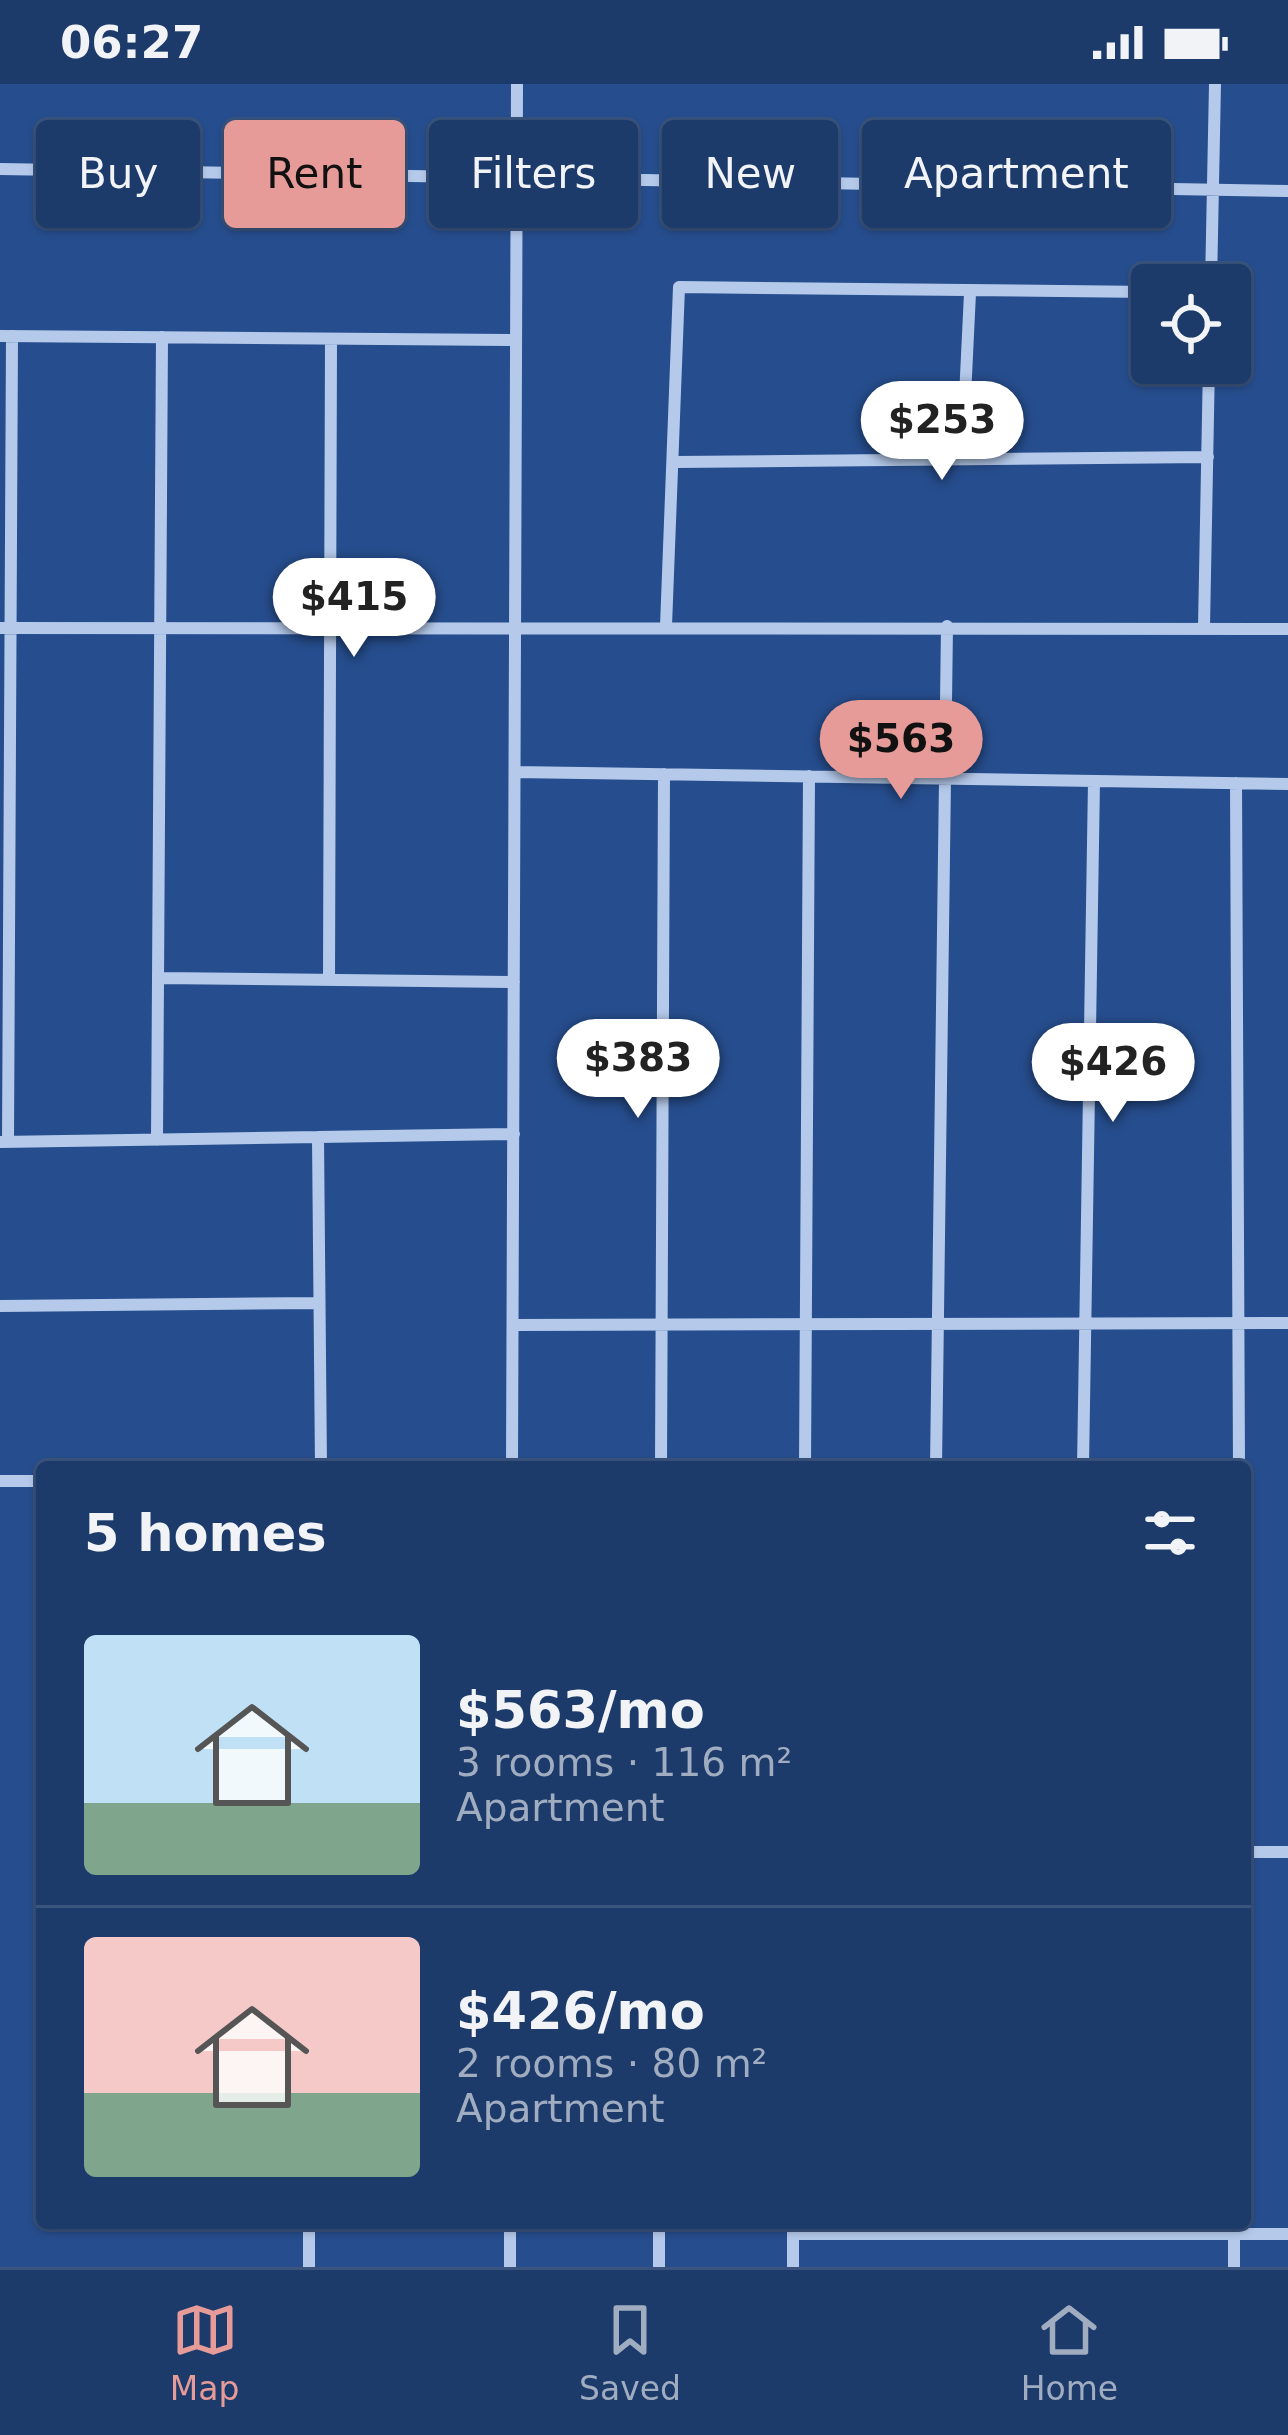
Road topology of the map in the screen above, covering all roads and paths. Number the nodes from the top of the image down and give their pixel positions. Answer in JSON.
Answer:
{"nodes":[{"id":1,"x":517,"y":84,"type":"edge"},
{"id":2,"x":1215,"y":84,"type":"edge"},
{"id":3,"x":517,"y":120,"type":"edge"},
{"id":4,"x":0,"y":169,"type":"edge"},
{"id":5,"x":429,"y":175,"type":"edge"},
{"id":6,"x":638,"y":179,"type":"edge"},
{"id":7,"x":1213,"y":191,"type":"junction"},
{"id":8,"x":1288,"y":191,"type":"edge"},
{"id":9,"x":517,"y":228,"type":"edge"},
{"id":10,"x":1211,"y":264,"type":"edge"},
{"id":11,"x":970,"y":292,"type":"junction"},
{"id":12,"x":1131,"y":292,"type":"edge"},
{"id":13,"x":6,"y":336,"type":"edge"},
{"id":14,"x":162,"y":337,"type":"junction"},
{"id":15,"x":332,"y":339,"type":"junction"},
{"id":16,"x":516,"y":340,"type":"junction"},
{"id":17,"x":1209,"y":384,"type":"edge"},
{"id":18,"x":1208,"y":457,"type":"junction"},
{"id":19,"x":962,"y":459,"type":"junction"},
{"id":20,"x":675,"y":462,"type":"junction"},
{"id":21,"x":331,"y":626,"type":"junction"},
{"id":22,"x":515,"y":626,"type":"junction"},
{"id":23,"x":666,"y":626,"type":"junction"},
{"id":24,"x":947,"y":626,"type":"junction"},
{"id":25,"x":163,"y":627,"type":"junction"},
{"id":26,"x":1204,"y":627,"type":"junction"},
{"id":27,"x":5,"y":628,"type":"edge"},
{"id":28,"x":1288,"y":629,"type":"edge"},
{"id":29,"x":515,"y":772,"type":"junction"},
{"id":30,"x":664,"y":774,"type":"junction"},
{"id":31,"x":809,"y":776,"type":"junction"},
{"id":32,"x":945,"y":779,"type":"junction"},
{"id":33,"x":1094,"y":781,"type":"junction"},
{"id":34,"x":1236,"y":783,"type":"junction"},
{"id":35,"x":1288,"y":784,"type":"edge"},
{"id":36,"x":159,"y":978,"type":"junction"},
{"id":37,"x":5,"y":980,"type":"edge"},
{"id":38,"x":329,"y":980,"type":"junction"},
{"id":39,"x":514,"y":982,"type":"junction"},
{"id":40,"x":514,"y":1134,"type":"junction"},
{"id":41,"x":318,"y":1137,"type":"junction"},
{"id":42,"x":157,"y":1140,"type":"junction"},
{"id":43,"x":4,"y":1142,"type":"edge"},
{"id":44,"x":319,"y":1304,"type":"junction"},
{"id":45,"x":0,"y":1306,"type":"edge"},
{"id":46,"x":1288,"y":1322,"type":"edge"},
{"id":47,"x":938,"y":1323,"type":"junction"},
{"id":48,"x":1085,"y":1323,"type":"junction"},
{"id":49,"x":1240,"y":1323,"type":"junction"},
{"id":50,"x":662,"y":1324,"type":"junction"},
{"id":51,"x":809,"y":1324,"type":"junction"},
{"id":52,"x":513,"y":1325,"type":"junction"},
{"id":53,"x":321,"y":1461,"type":"edge"},
{"id":54,"x":512,"y":1461,"type":"edge"},
{"id":55,"x":661,"y":1461,"type":"edge"},
{"id":56,"x":805,"y":1461,"type":"edge"},
{"id":57,"x":936,"y":1461,"type":"edge"},
{"id":58,"x":1083,"y":1461,"type":"edge"},
{"id":59,"x":1239,"y":1461,"type":"edge"},
{"id":60,"x":0,"y":1481,"type":"edge"},
{"id":61,"x":36,"y":1481,"type":"edge"},
{"id":62,"x":1251,"y":1852,"type":"edge"},
{"id":63,"x":1288,"y":1852,"type":"edge"},
{"id":64,"x":309,"y":2229,"type":"edge"},
{"id":65,"x":510,"y":2229,"type":"edge"},
{"id":66,"x":659,"y":2229,"type":"edge"},
{"id":67,"x":793,"y":2229,"type":"edge"},
{"id":68,"x":1234,"y":2229,"type":"edge"},
{"id":69,"x":1243,"y":2229,"type":"edge"},
{"id":70,"x":1288,"y":2234,"type":"edge"},
{"id":71,"x":309,"y":2267,"type":"edge"},
{"id":72,"x":510,"y":2267,"type":"edge"},
{"id":73,"x":658,"y":2267,"type":"edge"},
{"id":74,"x":793,"y":2267,"type":"edge"},
{"id":75,"x":1234,"y":2267,"type":"edge"}],
"edges":[{"from":1,"to":3,"type":"street"},
{"from":2,"to":7,"type":"street"},
{"from":4,"to":5,"type":"street"},
{"from":6,"to":7,"type":"street"},
{"from":7,"to":8,"type":"street"},
{"from":7,"to":10,"type":"street"},
{"from":9,"to":16,"type":"street"},
{"from":11,"to":12,"type":"street"},
{"from":11,"to":19,"type":"street"},
{"from":11,"to":20,"type":"street"},
{"from":13,"to":14,"type":"street"},
{"from":13,"to":27,"type":"street"},
{"from":14,"to":15,"type":"street"},
{"from":14,"to":25,"type":"street"},
{"from":15,"to":16,"type":"street"},
{"from":15,"to":21,"type":"street"},
{"from":16,"to":22,"type":"street"},
{"from":17,"to":18,"type":"street"},
{"from":18,"to":19,"type":"street"},
{"from":18,"to":26,"type":"street"},
{"from":19,"to":20,"type":"street"},
{"from":20,"to":23,"type":"street"},
{"from":21,"to":22,"type":"street"},
{"from":21,"to":25,"type":"street"},
{"from":21,"to":38,"type":"street"},
{"from":22,"to":23,"type":"street"},
{"from":22,"to":29,"type":"street"},
{"from":23,"to":24,"type":"street"},
{"from":24,"to":26,"type":"street"},
{"from":24,"to":32,"type":"street"},
{"from":25,"to":27,"type":"street"},
{"from":25,"to":36,"type":"street"},
{"from":26,"to":28,"type":"street"},
{"from":27,"to":37,"type":"street"},
{"from":29,"to":30,"type":"street"},
{"from":29,"to":39,"type":"street"},
{"from":30,"to":31,"type":"street"},
{"from":30,"to":50,"type":"street"},
{"from":31,"to":32,"type":"street"},
{"from":31,"to":51,"type":"street"},
{"from":32,"to":33,"type":"street"},
{"from":32,"to":47,"type":"street"},
{"from":33,"to":34,"type":"street"},
{"from":33,"to":48,"type":"street"},
{"from":34,"to":35,"type":"street"},
{"from":34,"to":49,"type":"street"},
{"from":36,"to":38,"type":"street"},
{"from":36,"to":42,"type":"street"},
{"from":37,"to":43,"type":"street"},
{"from":38,"to":39,"type":"street"},
{"from":39,"to":40,"type":"street"},
{"from":40,"to":41,"type":"street"},
{"from":40,"to":52,"type":"street"},
{"from":41,"to":42,"type":"street"},
{"from":41,"to":44,"type":"street"},
{"from":42,"to":43,"type":"street"},
{"from":44,"to":45,"type":"street"},
{"from":44,"to":53,"type":"street"},
{"from":46,"to":49,"type":"street"},
{"from":47,"to":48,"type":"street"},
{"from":47,"to":51,"type":"street"},
{"from":47,"to":57,"type":"street"},
{"from":48,"to":49,"type":"street"},
{"from":48,"to":58,"type":"street"},
{"from":49,"to":59,"type":"street"},
{"from":50,"to":51,"type":"street"},
{"from":50,"to":52,"type":"street"},
{"from":50,"to":55,"type":"street"},
{"from":51,"to":56,"type":"street"},
{"from":52,"to":54,"type":"street"},
{"from":60,"to":61,"type":"street"},
{"from":62,"to":63,"type":"street"},
{"from":64,"to":71,"type":"street"},
{"from":65,"to":72,"type":"street"},
{"from":66,"to":73,"type":"street"},
{"from":67,"to":74,"type":"street"},
{"from":68,"to":75,"type":"street"},
{"from":69,"to":70,"type":"street"}]}
